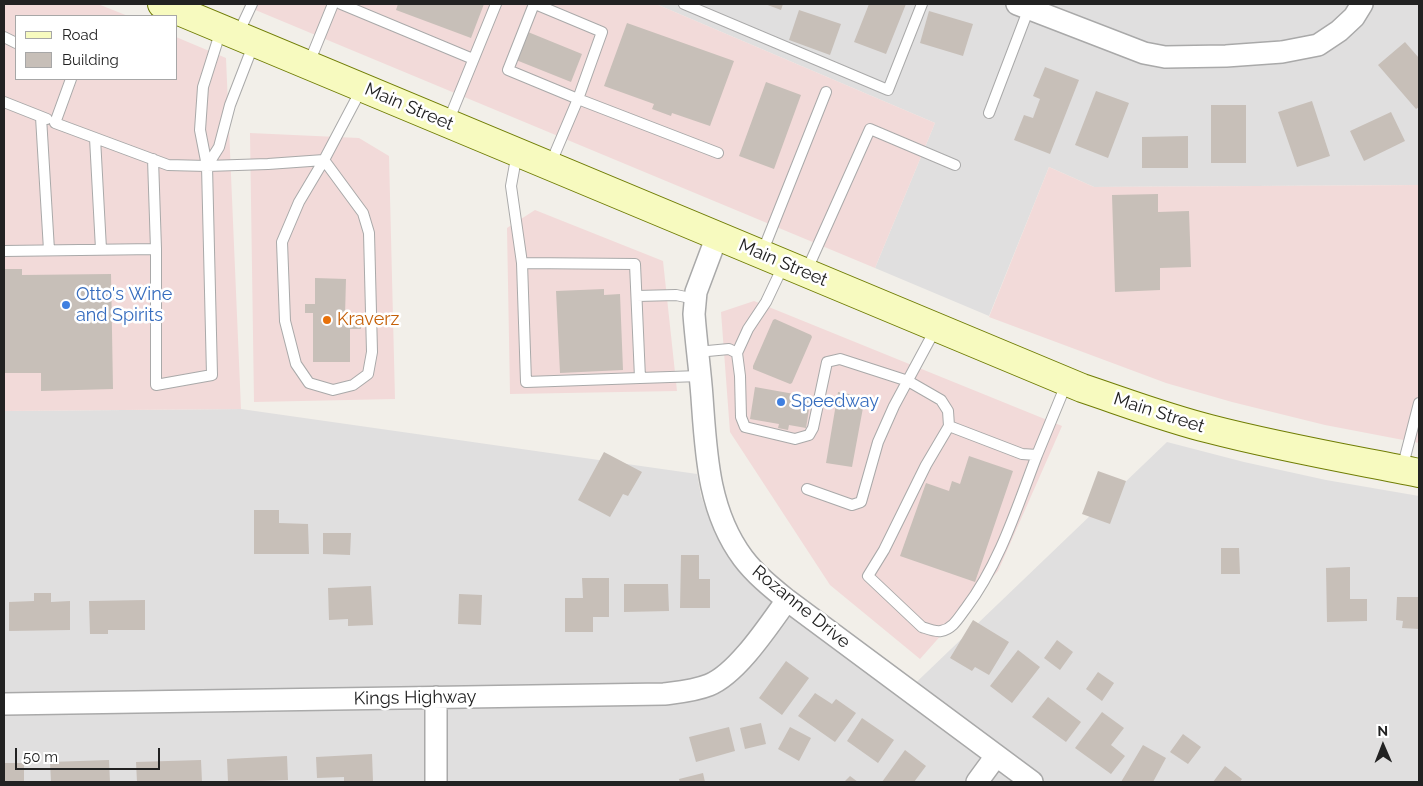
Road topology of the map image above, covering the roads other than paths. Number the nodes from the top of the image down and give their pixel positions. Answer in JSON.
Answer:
{"nodes":[{"id":1,"x":162,"y":4,"type":"edge"},
{"id":2,"x":252,"y":4,"type":"edge"},
{"id":3,"x":333,"y":4,"type":"edge"},
{"id":4,"x":340,"y":4,"type":"edge"},
{"id":5,"x":496,"y":4,"type":"edge"},
{"id":6,"x":534,"y":4,"type":"edge"},
{"id":7,"x":684,"y":4,"type":"edge"},
{"id":8,"x":922,"y":4,"type":"edge"},
{"id":9,"x":1362,"y":4,"type":"edge"},
{"id":10,"x":1023,"y":6,"type":"edge"},
{"id":11,"x":238,"y":36,"type":"junction"},
{"id":12,"x":473,"y":59,"type":"junction"},
{"id":13,"x":309,"y":65,"type":"junction"},
{"id":14,"x":71,"y":80,"type":"edge"},
{"id":15,"x":362,"y":87,"type":"junction"},
{"id":16,"x":826,"y":92,"type":"dead end"},
{"id":17,"x":578,"y":99,"type":"junction"},
{"id":18,"x":4,"y":102,"type":"edge"},
{"id":19,"x":989,"y":113,"type":"dead end"},
{"id":20,"x":41,"y":117,"type":"junction"},
{"id":21,"x":55,"y":122,"type":"junction"},
{"id":22,"x":447,"y":123,"type":"junction"},
{"id":23,"x":95,"y":138,"type":"junction"},
{"id":24,"x":518,"y":152,"type":"junction"},
{"id":25,"x":718,"y":153,"type":"dead end"},
{"id":26,"x":153,"y":159,"type":"junction"},
{"id":27,"x":324,"y":160,"type":"junction"},
{"id":28,"x":955,"y":165,"type":"dead end"},
{"id":29,"x":207,"y":166,"type":"junction"},
{"id":30,"x":550,"y":166,"type":"junction"},
{"id":31,"x":717,"y":236,"type":"junction"},
{"id":32,"x":101,"y":249,"type":"junction"},
{"id":33,"x":156,"y":249,"type":"junction"},
{"id":34,"x":49,"y":250,"type":"junction"},
{"id":35,"x":4,"y":251,"type":"edge"},
{"id":36,"x":522,"y":263,"type":"junction"},
{"id":37,"x":784,"y":264,"type":"junction"},
{"id":38,"x":637,"y":296,"type":"junction"},
{"id":39,"x":695,"y":299,"type":"junction"},
{"id":40,"x":936,"y":327,"type":"junction"},
{"id":41,"x":697,"y":352,"type":"junction"},
{"id":42,"x":737,"y":353,"type":"junction"},
{"id":43,"x":700,"y":376,"type":"junction"},
{"id":44,"x":640,"y":378,"type":"junction"},
{"id":45,"x":908,"y":381,"type":"junction"},
{"id":46,"x":1067,"y":381,"type":"junction"},
{"id":47,"x":1419,"y":403,"type":"edge"},
{"id":48,"x":949,"y":426,"type":"junction"},
{"id":49,"x":1037,"y":455,"type":"junction"},
{"id":50,"x":1410,"y":472,"type":"edge"},
{"id":51,"x":806,"y":490,"type":"dead end"},
{"id":52,"x":787,"y":600,"type":"junction"},
{"id":53,"x":436,"y":697,"type":"junction"},
{"id":54,"x":4,"y":704,"type":"edge"},
{"id":55,"x":996,"y":756,"type":"junction"},
{"id":56,"x":436,"y":782,"type":"edge"},
{"id":57,"x":977,"y":782,"type":"edge"},
{"id":58,"x":1032,"y":782,"type":"edge"}],
"edges":[{"from":1,"to":11,"type":"main road","name":"Main Street"},
{"from":2,"to":11,"type":"lane"},
{"from":3,"to":13,"type":"lane"},
{"from":4,"to":12,"type":"lane"},
{"from":5,"to":12,"type":"lane"},
{"from":6,"to":17,"type":"lane"},
{"from":6,"to":17,"type":"lane"},
{"from":7,"to":8,"type":"lane"},
{"from":9,"to":10,"type":"street"},
{"from":10,"to":19,"type":"lane"},
{"from":11,"to":13,"type":"main road","name":"Main Street"},
{"from":11,"to":29,"type":"lane"},
{"from":11,"to":29,"type":"lane"},
{"from":12,"to":22,"type":"lane"},
{"from":13,"to":15,"type":"main road","name":"Main Street"},
{"from":14,"to":21,"type":"lane"},
{"from":15,"to":22,"type":"main road","name":"Main Street"},
{"from":15,"to":27,"type":"lane"},
{"from":16,"to":37,"type":"lane"},
{"from":17,"to":25,"type":"lane"},
{"from":17,"to":30,"type":"lane"},
{"from":18,"to":20,"type":"lane"},
{"from":20,"to":21,"type":"lane"},
{"from":20,"to":34,"type":"lane"},
{"from":21,"to":23,"type":"lane"},
{"from":22,"to":24,"type":"main road","name":"Main Street"},
{"from":23,"to":26,"type":"lane"},
{"from":23,"to":32,"type":"lane"},
{"from":24,"to":30,"type":"main road","name":"Main Street"},
{"from":24,"to":36,"type":"lane"},
{"from":26,"to":29,"type":"lane"},
{"from":26,"to":33,"type":"lane"},
{"from":27,"to":27,"type":"lane"},
{"from":27,"to":29,"type":"lane"},
{"from":28,"to":37,"type":"lane"},
{"from":29,"to":33,"type":"lane"},
{"from":30,"to":31,"type":"main road","name":"Main Street"},
{"from":31,"to":37,"type":"main road","name":"Main Street"},
{"from":31,"to":39,"type":"street","name":"Rozanne Drive"},
{"from":32,"to":33,"type":"lane"},
{"from":32,"to":34,"type":"lane"},
{"from":34,"to":35,"type":"lane"},
{"from":36,"to":38,"type":"lane"},
{"from":36,"to":44,"type":"lane"},
{"from":37,"to":40,"type":"main road","name":"Main Street"},
{"from":37,"to":42,"type":"lane"},
{"from":38,"to":39,"type":"lane"},
{"from":38,"to":44,"type":"lane"},
{"from":39,"to":41,"type":"street","name":"Rozanne Drive"},
{"from":40,"to":45,"type":"lane"},
{"from":40,"to":46,"type":"main road","name":"Main Street"},
{"from":41,"to":42,"type":"lane"},
{"from":41,"to":43,"type":"street","name":"Rozanne Drive"},
{"from":42,"to":45,"type":"lane"},
{"from":43,"to":44,"type":"lane"},
{"from":43,"to":52,"type":"street","name":"Rozanne Drive"},
{"from":45,"to":48,"type":"lane"},
{"from":45,"to":51,"type":"lane"},
{"from":46,"to":49,"type":"lane"},
{"from":46,"to":50,"type":"main road","name":"Main Street"},
{"from":47,"to":50,"type":"lane"},
{"from":48,"to":49,"type":"lane"},
{"from":48,"to":49,"type":"lane"},
{"from":52,"to":53,"type":"street","name":"Kings Highway"},
{"from":52,"to":55,"type":"street","name":"Rozanne Drive"},
{"from":53,"to":54,"type":"street","name":"Kings Highway"},
{"from":53,"to":56,"type":"street"},
{"from":55,"to":57,"type":"street"},
{"from":55,"to":58,"type":"street","name":"Rozanne Drive"}]}
